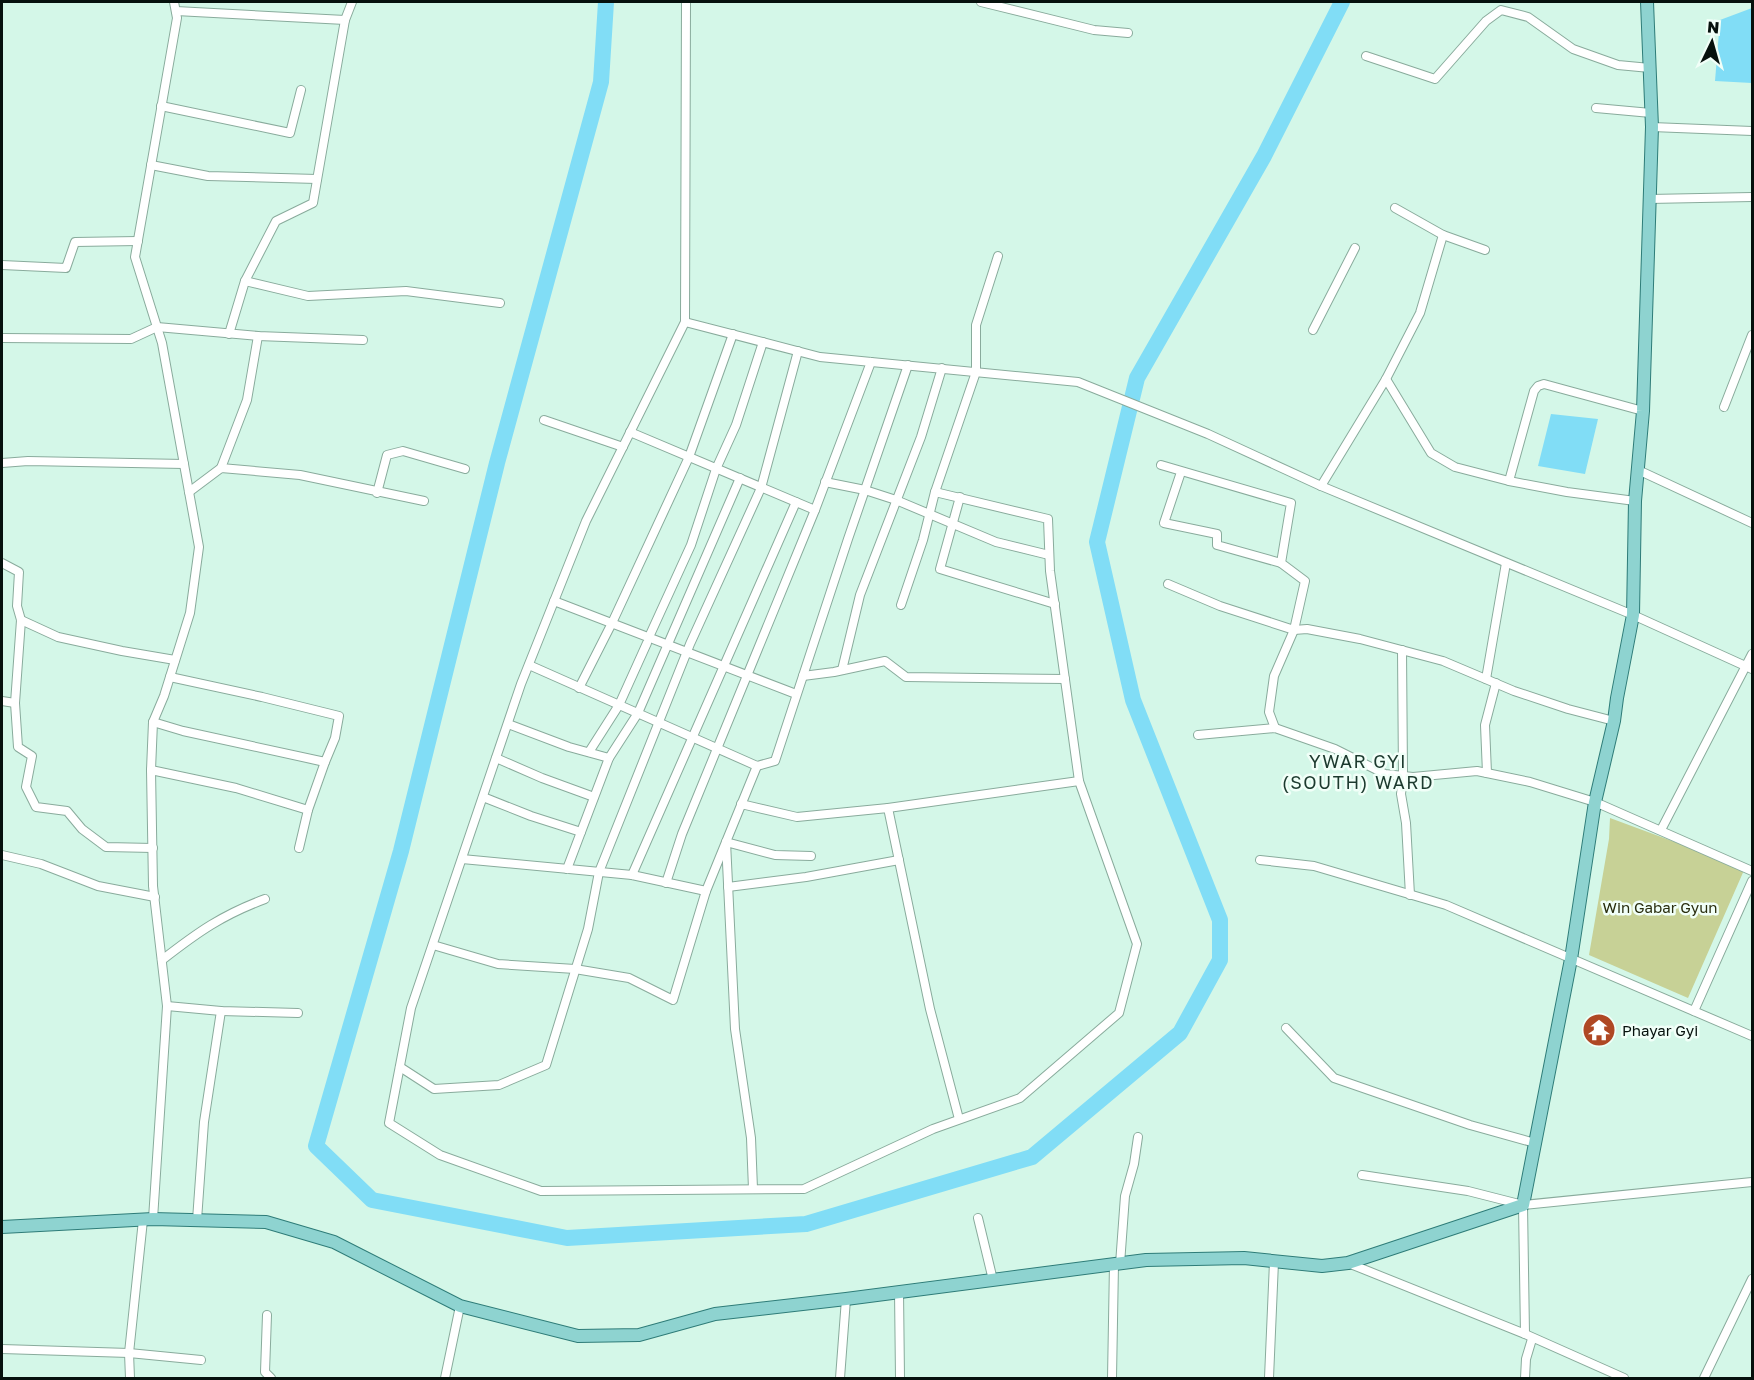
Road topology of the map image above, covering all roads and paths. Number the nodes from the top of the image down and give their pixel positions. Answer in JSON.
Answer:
{"nodes":[{"id":1,"x":174,"y":2,"type":"edge"},
{"id":2,"x":352,"y":2,"type":"edge"},
{"id":3,"x":686,"y":2,"type":"edge"},
{"id":4,"x":981,"y":2,"type":"edge"},
{"id":5,"x":1647,"y":2,"type":"edge"},
{"id":6,"x":176,"y":11,"type":"junction"},
{"id":7,"x":345,"y":20,"type":"junction"},
{"id":8,"x":1128,"y":33,"type":"dead end"},
{"id":9,"x":1366,"y":56,"type":"dead end"},
{"id":10,"x":1650,"y":68,"type":"junction"},
{"id":11,"x":301,"y":90,"type":"dead end"},
{"id":12,"x":161,"y":106,"type":"junction"},
{"id":13,"x":1596,"y":108,"type":"dead end"},
{"id":14,"x":1651,"y":113,"type":"junction"},
{"id":15,"x":1652,"y":127,"type":"junction"},
{"id":16,"x":1752,"y":131,"type":"edge"},
{"id":17,"x":151,"y":165,"type":"junction"},
{"id":18,"x":317,"y":179,"type":"junction"},
{"id":19,"x":1752,"y":197,"type":"edge"},
{"id":20,"x":1649,"y":200,"type":"junction"},
{"id":21,"x":1395,"y":208,"type":"dead end"},
{"id":22,"x":1443,"y":235,"type":"junction"},
{"id":23,"x":138,"y":241,"type":"junction"},
{"id":24,"x":1355,"y":248,"type":"dead end"},
{"id":25,"x":1485,"y":250,"type":"dead end"},
{"id":26,"x":999,"y":256,"type":"dead end"},
{"id":27,"x":2,"y":265,"type":"edge"},
{"id":28,"x":245,"y":281,"type":"junction"},
{"id":29,"x":500,"y":303,"type":"dead end"},
{"id":30,"x":685,"y":322,"type":"junction"},
{"id":31,"x":157,"y":327,"type":"junction"},
{"id":32,"x":1313,"y":330,"type":"dead end"},
{"id":33,"x":229,"y":334,"type":"junction"},
{"id":34,"x":733,"y":334,"type":"junction"},
{"id":35,"x":1752,"y":335,"type":"edge"},
{"id":36,"x":258,"y":336,"type":"junction"},
{"id":37,"x":2,"y":338,"type":"edge"},
{"id":38,"x":363,"y":340,"type":"dead end"},
{"id":39,"x":763,"y":342,"type":"junction"},
{"id":40,"x":798,"y":351,"type":"junction"},
{"id":41,"x":871,"y":362,"type":"junction"},
{"id":42,"x":908,"y":365,"type":"junction"},
{"id":43,"x":942,"y":368,"type":"junction"},
{"id":44,"x":976,"y":372,"type":"junction"},
{"id":45,"x":1386,"y":379,"type":"junction"},
{"id":46,"x":1724,"y":407,"type":"dead end"},
{"id":47,"x":1643,"y":411,"type":"junction"},
{"id":48,"x":544,"y":420,"type":"dead end"},
{"id":49,"x":630,"y":432,"type":"junction"},
{"id":50,"x":623,"y":447,"type":"junction"},
{"id":51,"x":689,"y":457,"type":"junction"},
{"id":52,"x":2,"y":463,"type":"edge"},
{"id":53,"x":184,"y":464,"type":"junction"},
{"id":54,"x":1161,"y":465,"type":"dead end"},
{"id":55,"x":221,"y":468,"type":"junction"},
{"id":56,"x":465,"y":468,"type":"dead end"},
{"id":57,"x":716,"y":469,"type":"junction"},
{"id":58,"x":1638,"y":470,"type":"junction"},
{"id":59,"x":1181,"y":472,"type":"junction"},
{"id":60,"x":740,"y":478,"type":"junction"},
{"id":61,"x":1509,"y":481,"type":"junction"},
{"id":62,"x":825,"y":482,"type":"junction"},
{"id":63,"x":1321,"y":486,"type":"junction"},
{"id":64,"x":761,"y":488,"type":"junction"},
{"id":65,"x":865,"y":490,"type":"junction"},
{"id":66,"x":189,"y":492,"type":"junction"},
{"id":67,"x":935,"y":492,"type":"junction"},
{"id":68,"x":377,"y":493,"type":"junction"},
{"id":69,"x":960,"y":497,"type":"junction"},
{"id":70,"x":896,"y":500,"type":"junction"},
{"id":71,"x":424,"y":501,"type":"dead end"},
{"id":72,"x":1635,"y":501,"type":"junction"},
{"id":73,"x":796,"y":502,"type":"junction"},
{"id":74,"x":814,"y":510,"type":"junction"},
{"id":75,"x":929,"y":514,"type":"junction"},
{"id":76,"x":952,"y":522,"type":"junction"},
{"id":77,"x":1752,"y":523,"type":"edge"},
{"id":78,"x":1049,"y":555,"type":"junction"},
{"id":79,"x":2,"y":563,"type":"edge"},
{"id":80,"x":1281,"y":563,"type":"junction"},
{"id":81,"x":1506,"y":563,"type":"junction"},
{"id":82,"x":1168,"y":584,"type":"dead end"},
{"id":83,"x":554,"y":601,"type":"junction"},
{"id":84,"x":1054,"y":604,"type":"junction"},
{"id":85,"x":901,"y":605,"type":"dead end"},
{"id":86,"x":1632,"y":615,"type":"junction"},
{"id":87,"x":21,"y":620,"type":"junction"},
{"id":88,"x":612,"y":623,"type":"junction"},
{"id":89,"x":1294,"y":630,"type":"junction"},
{"id":90,"x":648,"y":640,"type":"junction"},
{"id":91,"x":667,"y":644,"type":"junction"},
{"id":92,"x":1401,"y":650,"type":"junction"},
{"id":93,"x":687,"y":652,"type":"junction"},
{"id":94,"x":1752,"y":654,"type":"edge"},
{"id":95,"x":175,"y":660,"type":"junction"},
{"id":96,"x":529,"y":666,"type":"junction"},
{"id":97,"x":724,"y":666,"type":"junction"},
{"id":98,"x":1749,"y":668,"type":"edge"},
{"id":99,"x":842,"y":670,"type":"junction"},
{"id":100,"x":748,"y":675,"type":"junction"},
{"id":101,"x":802,"y":676,"type":"junction"},
{"id":102,"x":170,"y":678,"type":"junction"},
{"id":103,"x":1065,"y":679,"type":"junction"},
{"id":104,"x":1486,"y":679,"type":"junction"},
{"id":105,"x":1496,"y":683,"type":"junction"},
{"id":106,"x":579,"y":688,"type":"junction"},
{"id":107,"x":796,"y":694,"type":"junction"},
{"id":108,"x":2,"y":701,"type":"edge"},
{"id":109,"x":15,"y":703,"type":"junction"},
{"id":110,"x":619,"y":705,"type":"junction"},
{"id":111,"x":638,"y":713,"type":"junction"},
{"id":112,"x":1614,"y":721,"type":"junction"},
{"id":113,"x":153,"y":722,"type":"junction"},
{"id":114,"x":660,"y":723,"type":"junction"},
{"id":115,"x":508,"y":724,"type":"junction"},
{"id":116,"x":1275,"y":728,"type":"junction"},
{"id":117,"x":1198,"y":735,"type":"dead end"},
{"id":118,"x":692,"y":737,"type":"junction"},
{"id":119,"x":717,"y":748,"type":"junction"},
{"id":120,"x":589,"y":752,"type":"junction"},
{"id":121,"x":496,"y":758,"type":"junction"},
{"id":122,"x":609,"y":758,"type":"junction"},
{"id":123,"x":325,"y":762,"type":"junction"},
{"id":124,"x":757,"y":766,"type":"junction"},
{"id":125,"x":151,"y":770,"type":"junction"},
{"id":126,"x":1487,"y":773,"type":"junction"},
{"id":127,"x":1403,"y":776,"type":"junction"},
{"id":128,"x":1079,"y":782,"type":"junction"},
{"id":129,"x":594,"y":796,"type":"junction"},
{"id":130,"x":483,"y":797,"type":"junction"},
{"id":131,"x":1595,"y":802,"type":"junction"},
{"id":132,"x":741,"y":804,"type":"junction"},
{"id":133,"x":888,"y":808,"type":"junction"},
{"id":134,"x":308,"y":810,"type":"junction"},
{"id":135,"x":1661,"y":830,"type":"junction"},
{"id":136,"x":581,"y":832,"type":"junction"},
{"id":137,"x":726,"y":842,"type":"junction"},
{"id":138,"x":153,"y":848,"type":"junction"},
{"id":139,"x":299,"y":848,"type":"dead end"},
{"id":140,"x":2,"y":855,"type":"edge"},
{"id":141,"x":811,"y":856,"type":"dead end"},
{"id":142,"x":462,"y":859,"type":"junction"},
{"id":143,"x":899,"y":860,"type":"junction"},
{"id":144,"x":1260,"y":860,"type":"dead end"},
{"id":145,"x":567,"y":869,"type":"junction"},
{"id":146,"x":1752,"y":871,"type":"edge"},
{"id":147,"x":599,"y":872,"type":"junction"},
{"id":148,"x":632,"y":875,"type":"junction"},
{"id":149,"x":1752,"y":881,"type":"edge"},
{"id":150,"x":666,"y":884,"type":"junction"},
{"id":151,"x":728,"y":887,"type":"junction"},
{"id":152,"x":706,"y":891,"type":"junction"},
{"id":153,"x":1410,"y":895,"type":"junction"},
{"id":154,"x":155,"y":897,"type":"junction"},
{"id":155,"x":265,"y":899,"type":"dead end"},
{"id":156,"x":432,"y":945,"type":"junction"},
{"id":157,"x":1571,"y":959,"type":"junction"},
{"id":158,"x":162,"y":960,"type":"junction"},
{"id":159,"x":575,"y":969,"type":"junction"},
{"id":160,"x":167,"y":1006,"type":"junction"},
{"id":161,"x":221,"y":1011,"type":"junction"},
{"id":162,"x":1694,"y":1011,"type":"junction"},
{"id":163,"x":298,"y":1013,"type":"dead end"},
{"id":164,"x":1286,"y":1028,"type":"dead end"},
{"id":165,"x":1752,"y":1036,"type":"edge"},
{"id":166,"x":400,"y":1067,"type":"junction"},
{"id":167,"x":959,"y":1119,"type":"junction"},
{"id":168,"x":1138,"y":1137,"type":"dead end"},
{"id":169,"x":1535,"y":1143,"type":"junction"},
{"id":170,"x":1362,"y":1175,"type":"dead end"},
{"id":171,"x":1752,"y":1182,"type":"edge"},
{"id":172,"x":753,"y":1189,"type":"junction"},
{"id":173,"x":1523,"y":1205,"type":"junction"},
{"id":174,"x":978,"y":1218,"type":"dead end"},
{"id":175,"x":148,"y":1219,"type":"junction"},
{"id":176,"x":197,"y":1220,"type":"junction"},
{"id":177,"x":2,"y":1227,"type":"edge"},
{"id":178,"x":1274,"y":1262,"type":"junction"},
{"id":179,"x":1348,"y":1263,"type":"junction"},
{"id":180,"x":1117,"y":1264,"type":"junction"},
{"id":181,"x":1752,"y":1279,"type":"edge"},
{"id":182,"x":993,"y":1280,"type":"junction"},
{"id":183,"x":899,"y":1292,"type":"junction"},
{"id":184,"x":846,"y":1299,"type":"junction"},
{"id":185,"x":460,"y":1306,"type":"junction"},
{"id":186,"x":267,"y":1315,"type":"dead end"},
{"id":187,"x":1528,"y":1336,"type":"junction"},
{"id":188,"x":2,"y":1349,"type":"edge"},
{"id":189,"x":129,"y":1353,"type":"junction"},
{"id":190,"x":201,"y":1360,"type":"dead end"},
{"id":191,"x":130,"y":1378,"type":"edge"},
{"id":192,"x":271,"y":1378,"type":"edge"},
{"id":193,"x":445,"y":1378,"type":"edge"},
{"id":194,"x":840,"y":1378,"type":"edge"},
{"id":195,"x":900,"y":1378,"type":"edge"},
{"id":196,"x":1112,"y":1378,"type":"edge"},
{"id":197,"x":1269,"y":1378,"type":"edge"},
{"id":198,"x":1525,"y":1378,"type":"edge"},
{"id":199,"x":1624,"y":1378,"type":"edge"},
{"id":200,"x":1704,"y":1378,"type":"edge"}],
"edges":[{"from":1,"to":6,"type":"street"},
{"from":2,"to":7,"type":"street"},
{"from":3,"to":30,"type":"street"},
{"from":4,"to":8,"type":"street"},
{"from":5,"to":10,"type":"main road"},
{"from":6,"to":7,"type":"street"},
{"from":6,"to":12,"type":"street"},
{"from":7,"to":18,"type":"street"},
{"from":9,"to":10,"type":"street"},
{"from":10,"to":14,"type":"main road"},
{"from":11,"to":12,"type":"street"},
{"from":12,"to":17,"type":"street"},
{"from":13,"to":14,"type":"street"},
{"from":14,"to":15,"type":"main road"},
{"from":15,"to":16,"type":"street"},
{"from":15,"to":20,"type":"main road"},
{"from":17,"to":18,"type":"street"},
{"from":17,"to":23,"type":"street"},
{"from":18,"to":28,"type":"street"},
{"from":19,"to":20,"type":"street"},
{"from":20,"to":47,"type":"main road"},
{"from":21,"to":22,"type":"street"},
{"from":22,"to":25,"type":"street"},
{"from":22,"to":45,"type":"street"},
{"from":23,"to":27,"type":"street"},
{"from":23,"to":31,"type":"street"},
{"from":24,"to":32,"type":"street"},
{"from":26,"to":44,"type":"street"},
{"from":28,"to":29,"type":"street"},
{"from":28,"to":33,"type":"street"},
{"from":30,"to":34,"type":"street"},
{"from":30,"to":49,"type":"street"},
{"from":31,"to":33,"type":"street"},
{"from":31,"to":37,"type":"street"},
{"from":31,"to":53,"type":"street"},
{"from":33,"to":36,"type":"street"},
{"from":34,"to":39,"type":"street"},
{"from":34,"to":51,"type":"street"},
{"from":35,"to":46,"type":"street"},
{"from":36,"to":38,"type":"street"},
{"from":36,"to":55,"type":"street"},
{"from":39,"to":40,"type":"street"},
{"from":39,"to":57,"type":"street"},
{"from":40,"to":41,"type":"street"},
{"from":40,"to":64,"type":"street"},
{"from":41,"to":42,"type":"street"},
{"from":41,"to":62,"type":"street"},
{"from":42,"to":43,"type":"street"},
{"from":42,"to":65,"type":"street"},
{"from":43,"to":44,"type":"street"},
{"from":43,"to":70,"type":"street"},
{"from":44,"to":63,"type":"street"},
{"from":44,"to":67,"type":"street"},
{"from":45,"to":61,"type":"street"},
{"from":45,"to":63,"type":"street"},
{"from":47,"to":58,"type":"main road"},
{"from":47,"to":61,"type":"street"},
{"from":48,"to":50,"type":"street"},
{"from":49,"to":50,"type":"street"},
{"from":49,"to":51,"type":"street"},
{"from":50,"to":83,"type":"street"},
{"from":51,"to":57,"type":"street"},
{"from":51,"to":88,"type":"street"},
{"from":52,"to":53,"type":"street"},
{"from":53,"to":66,"type":"street"},
{"from":54,"to":59,"type":"street"},
{"from":55,"to":66,"type":"street"},
{"from":55,"to":68,"type":"street"},
{"from":56,"to":68,"type":"street"},
{"from":57,"to":60,"type":"street"},
{"from":57,"to":90,"type":"street"},
{"from":58,"to":72,"type":"main road"},
{"from":58,"to":77,"type":"street"},
{"from":59,"to":80,"type":"street"},
{"from":59,"to":80,"type":"street"},
{"from":60,"to":64,"type":"street"},
{"from":60,"to":91,"type":"street"},
{"from":61,"to":72,"type":"street"},
{"from":62,"to":65,"type":"street"},
{"from":62,"to":74,"type":"street"},
{"from":63,"to":81,"type":"street"},
{"from":64,"to":73,"type":"street"},
{"from":64,"to":93,"type":"street"},
{"from":65,"to":70,"type":"street"},
{"from":65,"to":101,"type":"street"},
{"from":66,"to":95,"type":"street"},
{"from":67,"to":69,"type":"street"},
{"from":67,"to":75,"type":"street"},
{"from":68,"to":71,"type":"street"},
{"from":69,"to":76,"type":"street"},
{"from":69,"to":78,"type":"street"},
{"from":70,"to":75,"type":"street"},
{"from":70,"to":99,"type":"street"},
{"from":72,"to":86,"type":"main road"},
{"from":73,"to":74,"type":"street"},
{"from":73,"to":97,"type":"street"},
{"from":74,"to":100,"type":"street"},
{"from":75,"to":76,"type":"street"},
{"from":75,"to":85,"type":"street"},
{"from":76,"to":78,"type":"street"},
{"from":76,"to":84,"type":"street"},
{"from":78,"to":84,"type":"street"},
{"from":79,"to":87,"type":"street"},
{"from":80,"to":89,"type":"street"},
{"from":81,"to":86,"type":"street"},
{"from":81,"to":104,"type":"street"},
{"from":82,"to":89,"type":"street"},
{"from":83,"to":88,"type":"street"},
{"from":83,"to":96,"type":"street"},
{"from":84,"to":103,"type":"street"},
{"from":86,"to":98,"type":"street"},
{"from":86,"to":112,"type":"main road"},
{"from":87,"to":95,"type":"street"},
{"from":87,"to":109,"type":"street"},
{"from":88,"to":90,"type":"street"},
{"from":88,"to":106,"type":"street"},
{"from":89,"to":92,"type":"street"},
{"from":89,"to":116,"type":"street"},
{"from":90,"to":91,"type":"street"},
{"from":90,"to":110,"type":"street"},
{"from":91,"to":93,"type":"street"},
{"from":91,"to":111,"type":"street"},
{"from":92,"to":104,"type":"street"},
{"from":92,"to":127,"type":"street"},
{"from":93,"to":97,"type":"street"},
{"from":93,"to":114,"type":"street"},
{"from":94,"to":98,"type":"street"},
{"from":95,"to":102,"type":"street"},
{"from":96,"to":106,"type":"street"},
{"from":96,"to":115,"type":"street"},
{"from":97,"to":100,"type":"street"},
{"from":97,"to":118,"type":"street"},
{"from":98,"to":135,"type":"street"},
{"from":99,"to":101,"type":"street"},
{"from":99,"to":103,"type":"street"},
{"from":100,"to":107,"type":"street"},
{"from":100,"to":119,"type":"street"},
{"from":101,"to":107,"type":"street"},
{"from":102,"to":113,"type":"street"},
{"from":102,"to":123,"type":"street"},
{"from":103,"to":128,"type":"street"},
{"from":104,"to":105,"type":"street"},
{"from":105,"to":112,"type":"street"},
{"from":105,"to":126,"type":"street"},
{"from":106,"to":110,"type":"street"},
{"from":107,"to":124,"type":"street"},
{"from":108,"to":109,"type":"street"},
{"from":109,"to":138,"type":"street"},
{"from":110,"to":111,"type":"street"},
{"from":110,"to":120,"type":"street"},
{"from":111,"to":114,"type":"street"},
{"from":111,"to":122,"type":"street"},
{"from":112,"to":131,"type":"main road"},
{"from":113,"to":123,"type":"street"},
{"from":113,"to":125,"type":"street"},
{"from":114,"to":118,"type":"street"},
{"from":114,"to":147,"type":"street"},
{"from":115,"to":120,"type":"street"},
{"from":115,"to":121,"type":"street"},
{"from":116,"to":117,"type":"street"},
{"from":116,"to":127,"type":"street"},
{"from":118,"to":119,"type":"street"},
{"from":118,"to":148,"type":"street"},
{"from":119,"to":124,"type":"street"},
{"from":119,"to":150,"type":"street"},
{"from":120,"to":122,"type":"street"},
{"from":121,"to":129,"type":"street"},
{"from":121,"to":130,"type":"street"},
{"from":122,"to":129,"type":"street"},
{"from":123,"to":134,"type":"street"},
{"from":124,"to":132,"type":"street"},
{"from":125,"to":134,"type":"street"},
{"from":125,"to":138,"type":"street"},
{"from":126,"to":127,"type":"street"},
{"from":126,"to":131,"type":"street"},
{"from":127,"to":153,"type":"street"},
{"from":128,"to":133,"type":"street"},
{"from":128,"to":167,"type":"street"},
{"from":129,"to":136,"type":"street"},
{"from":130,"to":136,"type":"street"},
{"from":130,"to":142,"type":"street"},
{"from":131,"to":135,"type":"street"},
{"from":131,"to":157,"type":"main road"},
{"from":132,"to":133,"type":"street"},
{"from":132,"to":137,"type":"street"},
{"from":133,"to":143,"type":"street"},
{"from":134,"to":139,"type":"street"},
{"from":135,"to":146,"type":"street"},
{"from":136,"to":145,"type":"street"},
{"from":137,"to":141,"type":"street"},
{"from":137,"to":151,"type":"street"},
{"from":137,"to":152,"type":"street"},
{"from":138,"to":154,"type":"street"},
{"from":140,"to":154,"type":"street"},
{"from":142,"to":145,"type":"street"},
{"from":142,"to":156,"type":"street"},
{"from":143,"to":151,"type":"street"},
{"from":143,"to":167,"type":"street"},
{"from":144,"to":153,"type":"street"},
{"from":145,"to":147,"type":"street"},
{"from":147,"to":148,"type":"street"},
{"from":147,"to":159,"type":"street"},
{"from":148,"to":150,"type":"street"},
{"from":149,"to":162,"type":"street"},
{"from":150,"to":152,"type":"street"},
{"from":151,"to":172,"type":"street"},
{"from":152,"to":159,"type":"street"},
{"from":153,"to":157,"type":"street"},
{"from":154,"to":158,"type":"street"},
{"from":155,"to":158,"type":"street"},
{"from":156,"to":159,"type":"street"},
{"from":156,"to":166,"type":"street"},
{"from":157,"to":162,"type":"street"},
{"from":157,"to":169,"type":"main road"},
{"from":158,"to":160,"type":"street"},
{"from":159,"to":166,"type":"street"},
{"from":160,"to":161,"type":"street"},
{"from":160,"to":175,"type":"street"},
{"from":161,"to":163,"type":"street"},
{"from":161,"to":176,"type":"street"},
{"from":162,"to":165,"type":"street"},
{"from":164,"to":169,"type":"street"},
{"from":166,"to":172,"type":"street"},
{"from":167,"to":172,"type":"street"},
{"from":168,"to":180,"type":"street"},
{"from":169,"to":173,"type":"main road"},
{"from":170,"to":173,"type":"street"},
{"from":171,"to":173,"type":"street"},
{"from":173,"to":179,"type":"main road"},
{"from":173,"to":187,"type":"street"},
{"from":174,"to":182,"type":"street"},
{"from":175,"to":176,"type":"main road"},
{"from":175,"to":177,"type":"main road"},
{"from":175,"to":189,"type":"street"},
{"from":176,"to":185,"type":"main road"},
{"from":178,"to":179,"type":"main road"},
{"from":178,"to":180,"type":"main road"},
{"from":178,"to":197,"type":"street"},
{"from":179,"to":187,"type":"street"},
{"from":180,"to":182,"type":"main road"},
{"from":180,"to":196,"type":"street"},
{"from":181,"to":200,"type":"street"},
{"from":182,"to":183,"type":"main road"},
{"from":183,"to":184,"type":"main road"},
{"from":183,"to":195,"type":"street"},
{"from":184,"to":185,"type":"main road"},
{"from":184,"to":194,"type":"street"},
{"from":185,"to":193,"type":"street"},
{"from":186,"to":192,"type":"street"},
{"from":187,"to":198,"type":"street"},
{"from":187,"to":199,"type":"street"},
{"from":188,"to":189,"type":"street"},
{"from":189,"to":190,"type":"street"},
{"from":189,"to":191,"type":"street"}]}
